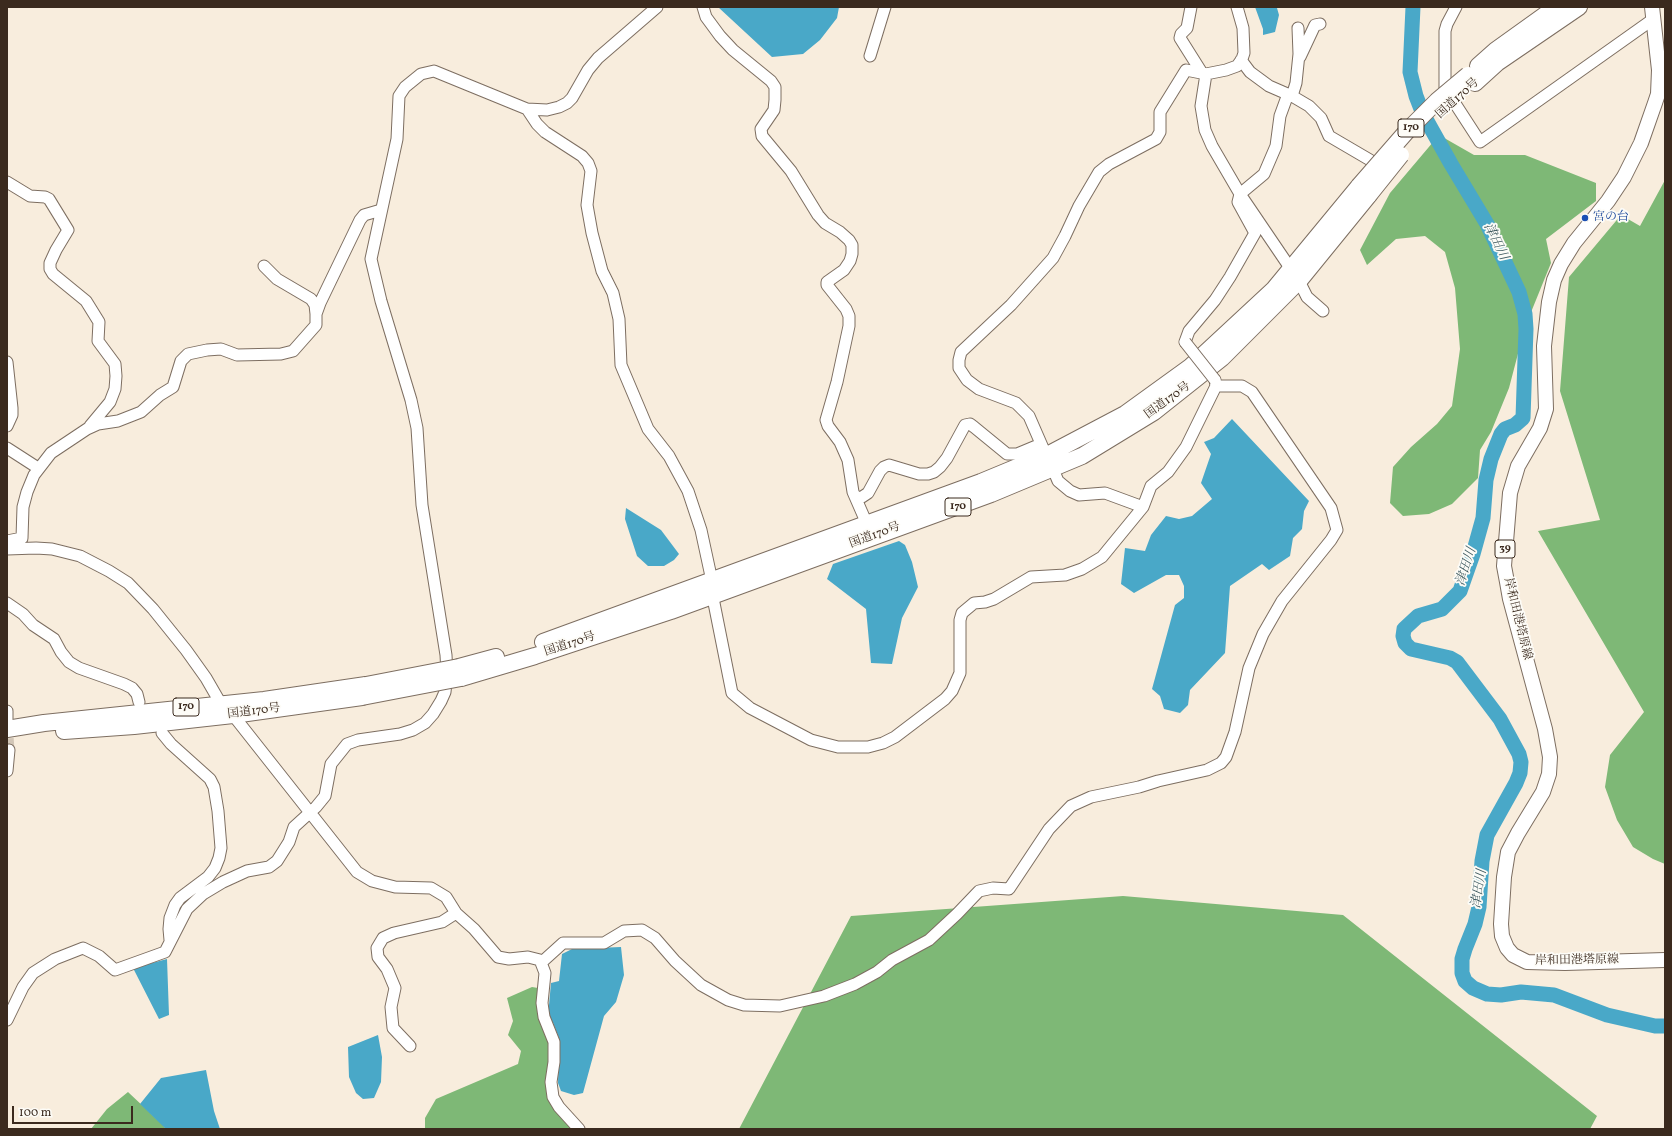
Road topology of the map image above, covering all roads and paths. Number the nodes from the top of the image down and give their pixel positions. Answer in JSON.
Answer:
{"nodes":[{"id":1,"x":657,"y":7,"type":"edge"},
{"id":2,"x":703,"y":7,"type":"edge"},
{"id":3,"x":885,"y":7,"type":"edge"},
{"id":4,"x":1191,"y":7,"type":"edge"},
{"id":5,"x":1237,"y":7,"type":"edge"},
{"id":6,"x":1456,"y":7,"type":"edge"},
{"id":7,"x":1556,"y":7,"type":"edge"},
{"id":8,"x":1579,"y":7,"type":"edge"},
{"id":9,"x":1652,"y":13,"type":"edge"},
{"id":10,"x":1320,"y":24,"type":"dead end"},
{"id":11,"x":1298,"y":28,"type":"dead end"},
{"id":12,"x":870,"y":56,"type":"dead end"},
{"id":13,"x":1299,"y":59,"type":"junction"},
{"id":14,"x":1241,"y":60,"type":"junction"},
{"id":15,"x":1204,"y":74,"type":"junction"},
{"id":16,"x":1472,"y":79,"type":"junction"},
{"id":17,"x":1290,"y":95,"type":"junction"},
{"id":18,"x":528,"y":110,"type":"junction"},
{"id":19,"x":1370,"y":160,"type":"dead end"},
{"id":20,"x":7,"y":182,"type":"edge"},
{"id":21,"x":1240,"y":194,"type":"junction"},
{"id":22,"x":381,"y":210,"type":"junction"},
{"id":23,"x":264,"y":266,"type":"dead end"},
{"id":24,"x":1294,"y":276,"type":"junction"},
{"id":25,"x":1323,"y":311,"type":"dead end"},
{"id":26,"x":316,"y":314,"type":"junction"},
{"id":27,"x":7,"y":362,"type":"edge"},
{"id":28,"x":1215,"y":383,"type":"junction"},
{"id":29,"x":7,"y":426,"type":"edge"},
{"id":30,"x":87,"y":429,"type":"junction"},
{"id":31,"x":7,"y":448,"type":"edge"},
{"id":32,"x":1047,"y":456,"type":"junction"},
{"id":33,"x":38,"y":468,"type":"junction"},
{"id":34,"x":856,"y":498,"type":"junction"},
{"id":35,"x":1143,"y":507,"type":"junction"},
{"id":36,"x":867,"y":524,"type":"junction"},
{"id":37,"x":7,"y":541,"type":"edge"},
{"id":38,"x":7,"y":549,"type":"edge"},
{"id":39,"x":712,"y":588,"type":"junction"},
{"id":40,"x":7,"y":603,"type":"edge"},
{"id":41,"x":364,"y":691,"type":"junction"},
{"id":42,"x":139,"y":702,"type":"dead end"},
{"id":43,"x":222,"y":704,"type":"junction"},
{"id":44,"x":7,"y":711,"type":"edge"},
{"id":45,"x":233,"y":715,"type":"junction"},
{"id":46,"x":7,"y":720,"type":"edge"},
{"id":47,"x":7,"y":729,"type":"edge"},
{"id":48,"x":162,"y":733,"type":"dead end"},
{"id":49,"x":8,"y":745,"type":"edge"},
{"id":50,"x":7,"y":771,"type":"edge"},
{"id":51,"x":310,"y":812,"type":"junction"},
{"id":52,"x":456,"y":913,"type":"junction"},
{"id":53,"x":170,"y":942,"type":"junction"},
{"id":54,"x":540,"y":960,"type":"junction"},
{"id":55,"x":1665,"y":960,"type":"edge"},
{"id":56,"x":7,"y":1020,"type":"edge"},
{"id":57,"x":410,"y":1046,"type":"dead end"},
{"id":58,"x":579,"y":1129,"type":"edge"}],
"edges":[{"from":1,"to":18,"type":"street"},
{"from":2,"to":34,"type":"street"},
{"from":3,"to":12,"type":"street"},
{"from":4,"to":15,"type":"street"},
{"from":5,"to":14,"type":"street"},
{"from":6,"to":9,"type":"street"},
{"from":7,"to":16,"type":"highway","name":"国道170号","number":"170"},
{"from":8,"to":16,"type":"highway","name":"国道170号","number":"170"},
{"from":9,"to":55,"type":"main road","name":"岸和田港塔原線","number":"39"},
{"from":10,"to":13,"type":"street"},
{"from":11,"to":13,"type":"street"},
{"from":13,"to":17,"type":"street"},
{"from":14,"to":15,"type":"street"},
{"from":14,"to":17,"type":"street"},
{"from":15,"to":21,"type":"street"},
{"from":15,"to":32,"type":"street"},
{"from":16,"to":24,"type":"highway","name":"国道170号","number":"170","bridge":true},
{"from":17,"to":19,"type":"street"},
{"from":17,"to":21,"type":"street"},
{"from":18,"to":22,"type":"street"},
{"from":18,"to":39,"type":"street"},
{"from":20,"to":30,"type":"street"},
{"from":21,"to":24,"type":"street"},
{"from":21,"to":28,"type":"street","bridge":true},
{"from":22,"to":26,"type":"street"},
{"from":22,"to":51,"type":"street"},
{"from":23,"to":26,"type":"street"},
{"from":24,"to":25,"type":"street"},
{"from":24,"to":32,"type":"highway","name":"国道170号","number":"170"},
{"from":26,"to":30,"type":"street"},
{"from":27,"to":29,"type":"street"},
{"from":28,"to":35,"type":"street"},
{"from":28,"to":54,"type":"street"},
{"from":30,"to":33,"type":"street"},
{"from":31,"to":33,"type":"street"},
{"from":32,"to":34,"type":"street"},
{"from":32,"to":35,"type":"street"},
{"from":32,"to":36,"type":"highway","name":"国道170号","number":"170"},
{"from":32,"to":39,"type":"highway","name":"国道170号","number":"170"},
{"from":33,"to":37,"type":"street"},
{"from":34,"to":36,"type":"street"},
{"from":35,"to":39,"type":"street"},
{"from":36,"to":39,"type":"highway","name":"国道170号","number":"170"},
{"from":38,"to":43,"type":"street"},
{"from":39,"to":41,"type":"highway","name":"国道170号","number":"170","bridge":true},
{"from":40,"to":42,"type":"street"},
{"from":41,"to":43,"type":"highway","name":"国道170号","number":"170"},
{"from":41,"to":45,"type":"highway","name":"国道170号","number":"170"},
{"from":43,"to":45,"type":"street"},
{"from":43,"to":47,"type":"highway","name":"国道170号","number":"170"},
{"from":44,"to":46,"type":"street"},
{"from":45,"to":49,"type":"highway","name":"国道170号","number":"170"},
{"from":45,"to":51,"type":"street"},
{"from":48,"to":53,"type":"street"},
{"from":49,"to":50,"type":"street"},
{"from":51,"to":52,"type":"street"},
{"from":51,"to":53,"type":"street"},
{"from":52,"to":54,"type":"street"},
{"from":52,"to":57,"type":"street"},
{"from":53,"to":56,"type":"street"},
{"from":54,"to":58,"type":"street"}]}
